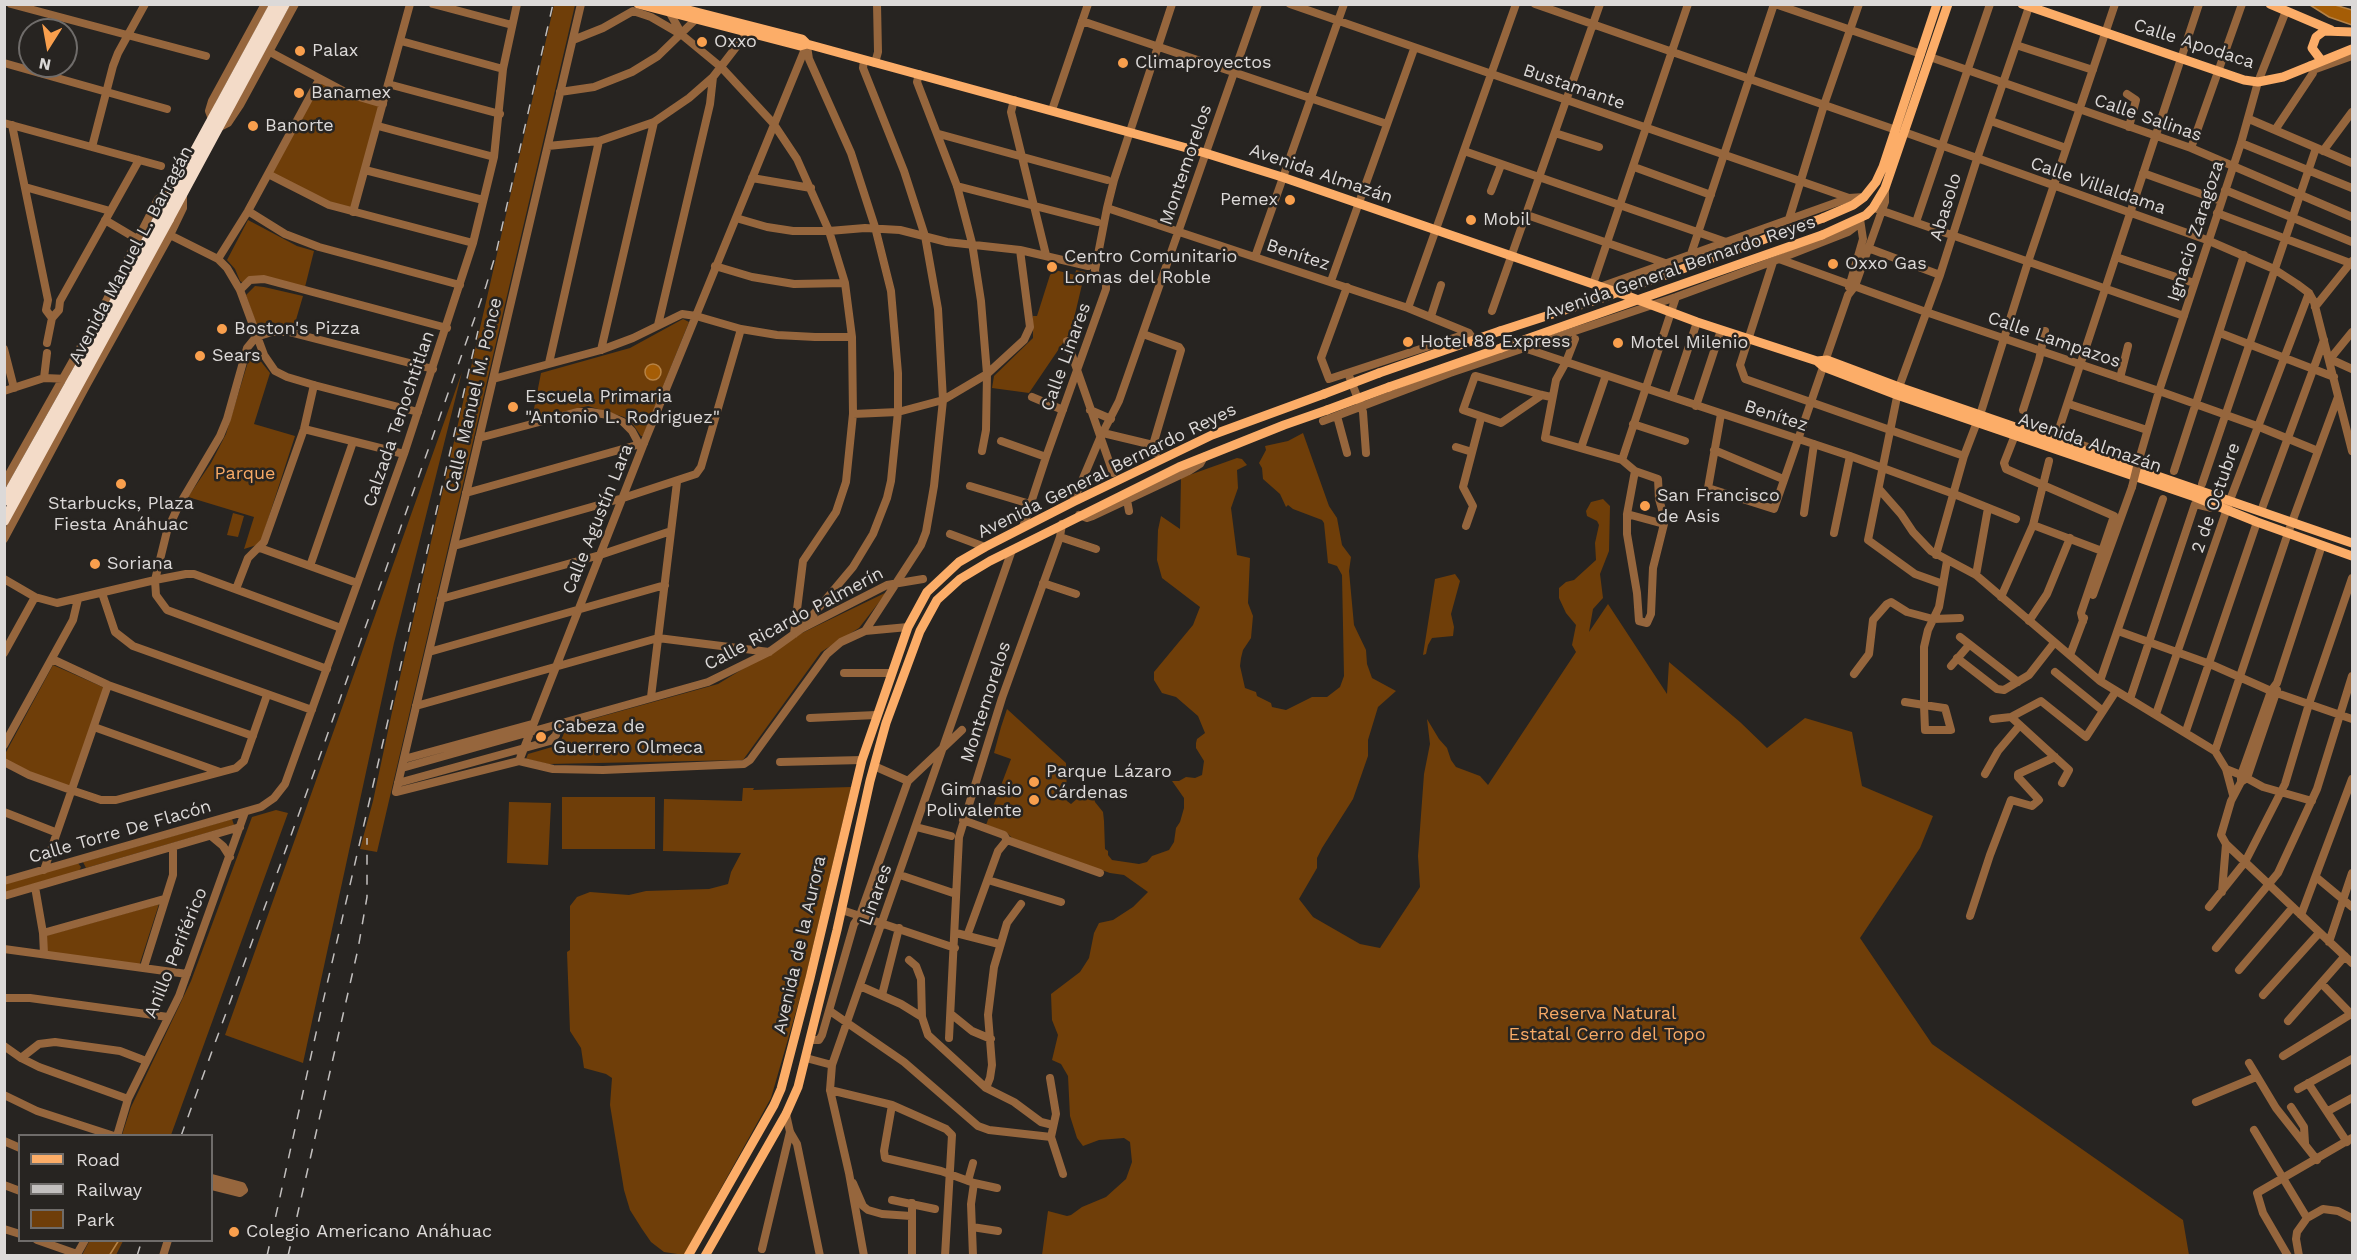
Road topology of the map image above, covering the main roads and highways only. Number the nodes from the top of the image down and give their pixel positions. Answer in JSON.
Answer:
{"nodes":[{"id":1,"x":275,"y":4,"type":"edge"},
{"id":2,"x":285,"y":4,"type":"edge"},
{"id":3,"x":677,"y":4,"type":"edge"},
{"id":4,"x":1937,"y":4,"type":"edge"},
{"id":5,"x":1948,"y":4,"type":"edge"},
{"id":6,"x":2270,"y":4,"type":"edge"},
{"id":7,"x":2027,"y":5,"type":"edge"},
{"id":8,"x":636,"y":8,"type":"edge"},
{"id":9,"x":668,"y":10,"type":"edge"},
{"id":10,"x":686,"y":10,"type":"junction"},
{"id":11,"x":2331,"y":30,"type":"junction"},
{"id":12,"x":2352,"y":32,"type":"edge"},
{"id":13,"x":807,"y":44,"type":"junction"},
{"id":14,"x":2352,"y":49,"type":"edge"},
{"id":15,"x":1925,"y":55,"type":"junction"},
{"id":16,"x":2321,"y":60,"type":"junction"},
{"id":17,"x":232,"y":94,"type":"junction"},
{"id":18,"x":1900,"y":131,"type":"junction"},
{"id":19,"x":164,"y":217,"type":"junction"},
{"id":20,"x":1420,"y":357,"type":"junction"},
{"id":21,"x":1427,"y":375,"type":"junction"},
{"id":22,"x":1278,"y":410,"type":"junction"},
{"id":23,"x":1979,"y":419,"type":"junction"},
{"id":24,"x":1284,"y":425,"type":"junction"},
{"id":25,"x":4,"y":501,"type":"edge"},
{"id":26,"x":4,"y":521,"type":"edge"},
{"id":27,"x":2352,"y":543,"type":"edge"},
{"id":28,"x":2352,"y":556,"type":"edge"},
{"id":29,"x":908,"y":627,"type":"joint"},
{"id":30,"x":920,"y":631,"type":"joint"},
{"id":31,"x":810,"y":978,"type":"junction"},
{"id":32,"x":823,"y":987,"type":"junction"},
{"id":33,"x":802,"y":1011,"type":"junction"},
{"id":34,"x":817,"y":1015,"type":"junction"},
{"id":35,"x":688,"y":1256,"type":"edge"},
{"id":36,"x":705,"y":1256,"type":"edge"}],
"edges":[{"from":1,"to":17,"type":"highway","name":"Avenida Manuel L. Barragán"},
{"from":2,"to":17,"type":"highway","name":"Avenida Manuel L. Barragán"},
{"from":3,"to":10,"type":"main road"},
{"from":4,"to":15,"type":"main road","name":"Avenida General Bernardo Reyes"},
{"from":5,"to":15,"type":"main road","name":"Avenida General Bernardo Reyes"},
{"from":6,"to":11,"type":"main road"},
{"from":7,"to":16,"type":"main road","name":"Calle Apodaca"},
{"from":8,"to":9,"type":"main road","name":"Avenida Almazán"},
{"from":9,"to":10,"type":"main road","name":"Avenida Almazán"},
{"from":9,"to":13,"type":"main road","name":"Avenida Almazán"},
{"from":10,"to":13,"type":"main road","name":"Avenida Almazán"},
{"from":11,"to":12,"type":"main road"},
{"from":11,"to":16,"type":"main road"},
{"from":13,"to":23,"type":"main road","name":"Avenida Almazán"},
{"from":14,"to":16,"type":"main road","name":"Calle Apodaca"},
{"from":15,"to":18,"type":"main road","name":"Avenida General Bernardo Reyes"},
{"from":17,"to":19,"type":"highway","name":"Avenida Manuel L. Barragán"},
{"from":18,"to":20,"type":"main road","name":"Avenida General Bernardo Reyes","bridge":true},
{"from":18,"to":21,"type":"main road","name":"Avenida General Bernardo Reyes","bridge":true},
{"from":19,"to":25,"type":"highway","name":"Avenida Manuel L. Barragán","bridge":true},
{"from":19,"to":26,"type":"highway","name":"Avenida Manuel L. Barragán","bridge":true},
{"from":20,"to":21,"type":"main road"},
{"from":20,"to":22,"type":"main road","name":"Avenida General Bernardo Reyes","bridge":true},
{"from":21,"to":24,"type":"main road","name":"Avenida General Bernardo Reyes","bridge":true},
{"from":22,"to":24,"type":"main road"},
{"from":22,"to":29,"type":"main road","name":"Avenida General Bernardo Reyes"},
{"from":23,"to":27,"type":"main road","name":"Avenida Almazán"},
{"from":23,"to":28,"type":"main road","name":"Avenida Almazán"},
{"from":24,"to":30,"type":"main road","name":"Avenida General Bernardo Reyes"},
{"from":29,"to":31,"type":"main road","name":"Avenida de la Aurora"},
{"from":30,"to":32,"type":"main road","name":"Avenida de la Aurora"},
{"from":31,"to":32,"type":"main road"},
{"from":31,"to":33,"type":"main road","name":"Avenida de la Aurora"},
{"from":32,"to":34,"type":"main road","name":"Avenida de la Aurora"},
{"from":33,"to":34,"type":"main road"},
{"from":33,"to":35,"type":"main road","name":"Avenida de la Aurora"},
{"from":34,"to":36,"type":"main road","name":"Avenida de la Aurora"}]}
